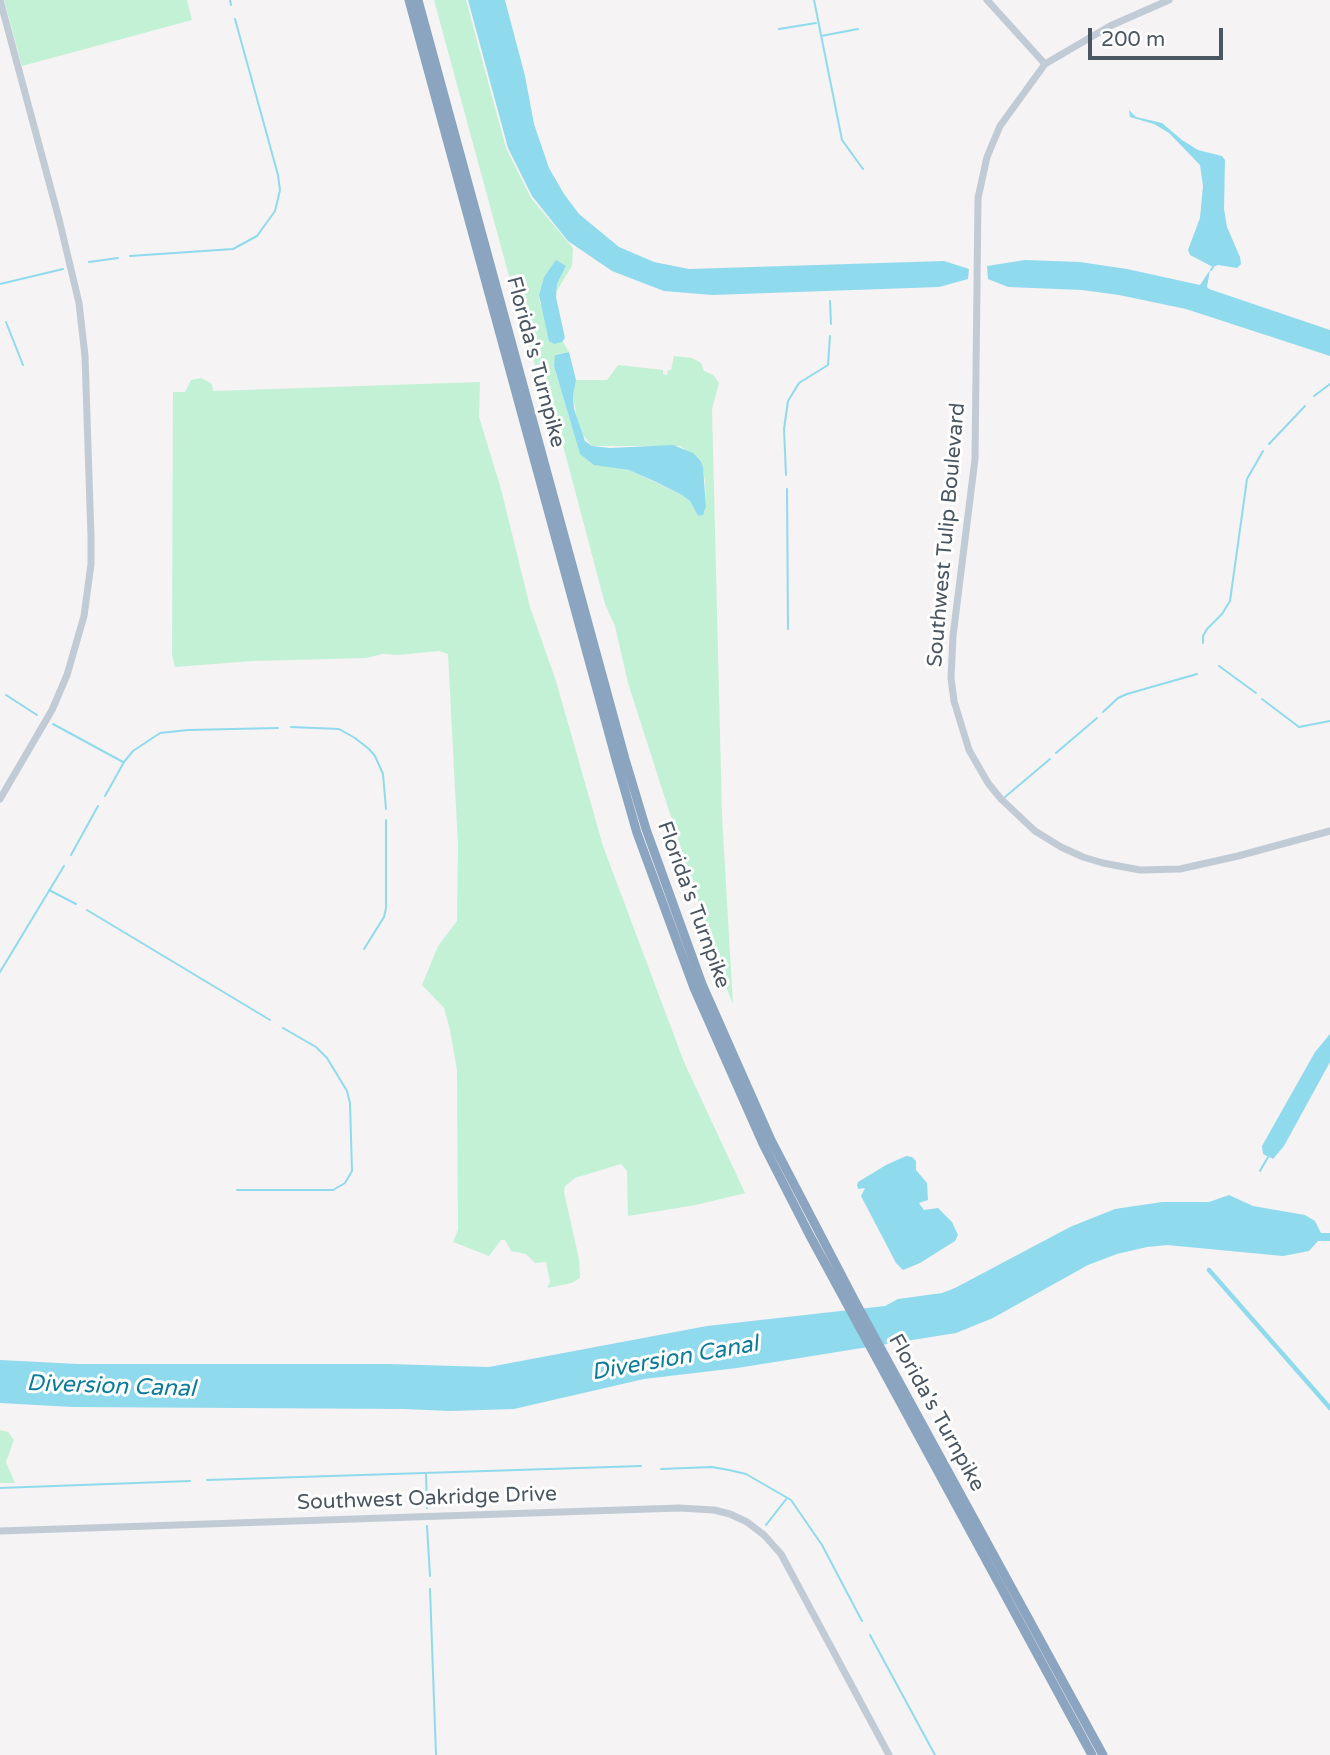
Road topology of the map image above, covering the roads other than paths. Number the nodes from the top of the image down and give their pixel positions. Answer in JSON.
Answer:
{"nodes":[{"id":1,"x":0,"y":0,"type":"edge"},
{"id":2,"x":409,"y":0,"type":"edge"},
{"id":3,"x":418,"y":0,"type":"edge"},
{"id":4,"x":987,"y":0,"type":"edge"},
{"id":5,"x":1168,"y":0,"type":"edge"},
{"id":6,"x":1045,"y":64,"type":"junction"},
{"id":7,"x":0,"y":799,"type":"edge"},
{"id":8,"x":1330,"y":831,"type":"edge"},
{"id":9,"x":851,"y":1303,"type":"junction"},
{"id":10,"x":880,"y":1356,"type":"junction"},
{"id":11,"x":0,"y":1531,"type":"edge"},
{"id":12,"x":889,"y":1755,"type":"edge"},
{"id":13,"x":1092,"y":1755,"type":"edge"},
{"id":14,"x":1103,"y":1755,"type":"edge"}],
"edges":[{"from":1,"to":7,"type":"street"},
{"from":2,"to":9,"type":"highway","name":"Florida's Turnpike"},
{"from":3,"to":9,"type":"highway","name":"Florida's Turnpike"},
{"from":4,"to":6,"type":"street"},
{"from":5,"to":6,"type":"street","name":"Southwest Tulip Boulevard"},
{"from":6,"to":8,"type":"street","name":"Southwest Tulip Boulevard"},
{"from":9,"to":10,"type":"highway","name":"Florida's Turnpike"},
{"from":10,"to":13,"type":"highway","name":"Florida's Turnpike"},
{"from":10,"to":14,"type":"highway","name":"Florida's Turnpike"},
{"from":11,"to":12,"type":"street","name":"Southwest Oakridge Drive"}]}
